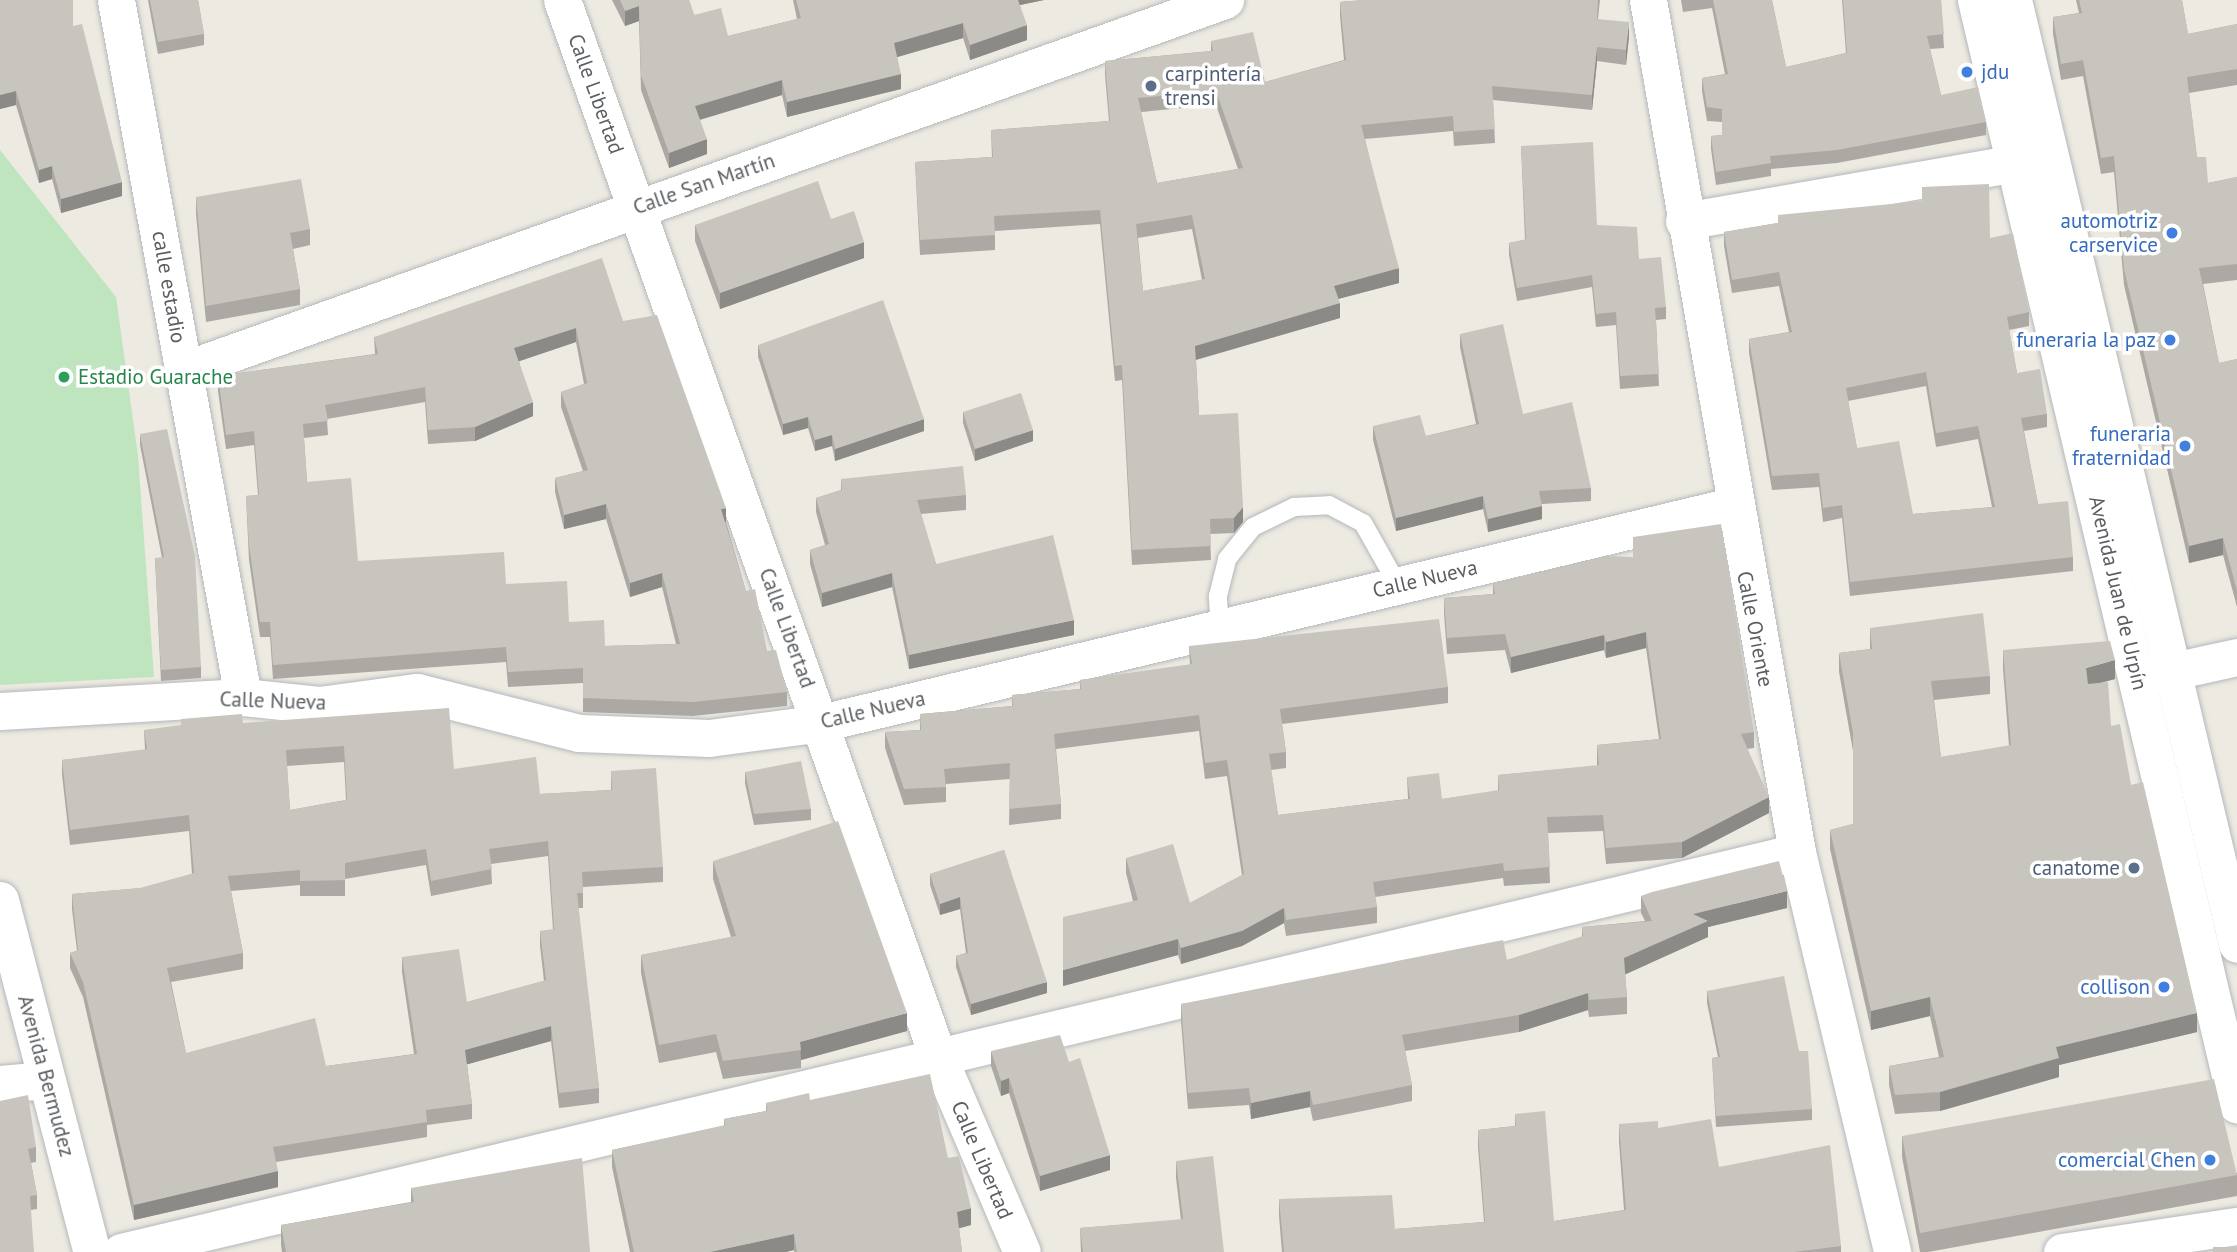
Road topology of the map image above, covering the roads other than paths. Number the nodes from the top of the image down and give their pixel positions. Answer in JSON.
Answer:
{"nodes":[{"id":1,"x":116,"y":0,"type":"edge"},
{"id":2,"x":562,"y":0,"type":"edge"},
{"id":3,"x":1226,"y":0,"type":"edge"},
{"id":4,"x":1648,"y":0,"type":"edge"},
{"id":5,"x":1976,"y":0,"type":"edge"},
{"id":6,"x":2012,"y":0,"type":"edge"},
{"id":7,"x":2032,"y":160,"type":"junction"},
{"id":8,"x":637,"y":208,"type":"junction"},
{"id":9,"x":1685,"y":221,"type":"junction"},
{"id":10,"x":184,"y":370,"type":"junction"},
{"id":11,"x":1732,"y":506,"type":"junction"},
{"id":12,"x":1398,"y":586,"type":"junction"},
{"id":13,"x":1220,"y":628,"type":"junction"},
{"id":14,"x":2237,"y":657,"type":"edge"},
{"id":15,"x":2155,"y":675,"type":"junction"},
{"id":16,"x":243,"y":697,"type":"junction"},
{"id":17,"x":0,"y":711,"type":"edge"},
{"id":18,"x":821,"y":723,"type":"junction"},
{"id":19,"x":1797,"y":852,"type":"junction"},
{"id":20,"x":0,"y":900,"type":"edge"},
{"id":21,"x":2237,"y":944,"type":"edge"},
{"id":22,"x":937,"y":1054,"type":"junction"},
{"id":23,"x":46,"y":1080,"type":"junction"},
{"id":24,"x":0,"y":1084,"type":"edge"},
{"id":25,"x":2237,"y":1105,"type":"edge"},
{"id":26,"x":2237,"y":1226,"type":"edge"},
{"id":27,"x":92,"y":1252,"type":"edge"},
{"id":28,"x":121,"y":1252,"type":"edge"},
{"id":29,"x":1022,"y":1252,"type":"edge"},
{"id":30,"x":1892,"y":1252,"type":"edge"},
{"id":31,"x":2062,"y":1252,"type":"edge"}],
"edges":[{"from":1,"to":10,"type":"street","name":"calle estadio"},
{"from":2,"to":8,"type":"street","name":"Calle Libertad"},
{"from":3,"to":8,"type":"street","name":"Calle San Martín"},
{"from":4,"to":9,"type":"street","name":"Calle Oriente"},
{"from":5,"to":7,"type":"street","name":"Avenida Juan de Urpín"},
{"from":6,"to":7,"type":"street","name":"Avenida Juan de Urpín"},
{"from":7,"to":9,"type":"street"},
{"from":7,"to":15,"type":"street","name":"Avenida Juan de Urpín"},
{"from":8,"to":10,"type":"street","name":"Calle San Martín"},
{"from":8,"to":18,"type":"street","name":"Calle Libertad"},
{"from":9,"to":11,"type":"street","name":"Calle Oriente"},
{"from":10,"to":16,"type":"street","name":"calle estadio"},
{"from":11,"to":12,"type":"street","name":"Calle Nueva"},
{"from":11,"to":19,"type":"street","name":"Calle Oriente"},
{"from":12,"to":13,"type":"street","name":"Calle Nueva"},
{"from":12,"to":13,"type":"lane"},
{"from":13,"to":18,"type":"street","name":"Calle Nueva"},
{"from":14,"to":15,"type":"street"},
{"from":15,"to":21,"type":"street","name":"Avenida Juan de Urpín"},
{"from":15,"to":25,"type":"street","name":"Avenida Juan de Urpín"},
{"from":16,"to":17,"type":"street","name":"Calle Nueva"},
{"from":16,"to":18,"type":"street","name":"Calle Nueva"},
{"from":18,"to":22,"type":"street","name":"Calle Libertad"},
{"from":19,"to":22,"type":"street"},
{"from":19,"to":30,"type":"street","name":"Calle Oriente"},
{"from":20,"to":23,"type":"street","name":"Avenida Bermudez"},
{"from":22,"to":28,"type":"street"},
{"from":22,"to":29,"type":"street","name":"Calle Libertad"},
{"from":23,"to":24,"type":"street"},
{"from":23,"to":27,"type":"street","name":"Avenida Bermudez"},
{"from":26,"to":31,"type":"street"}]}
